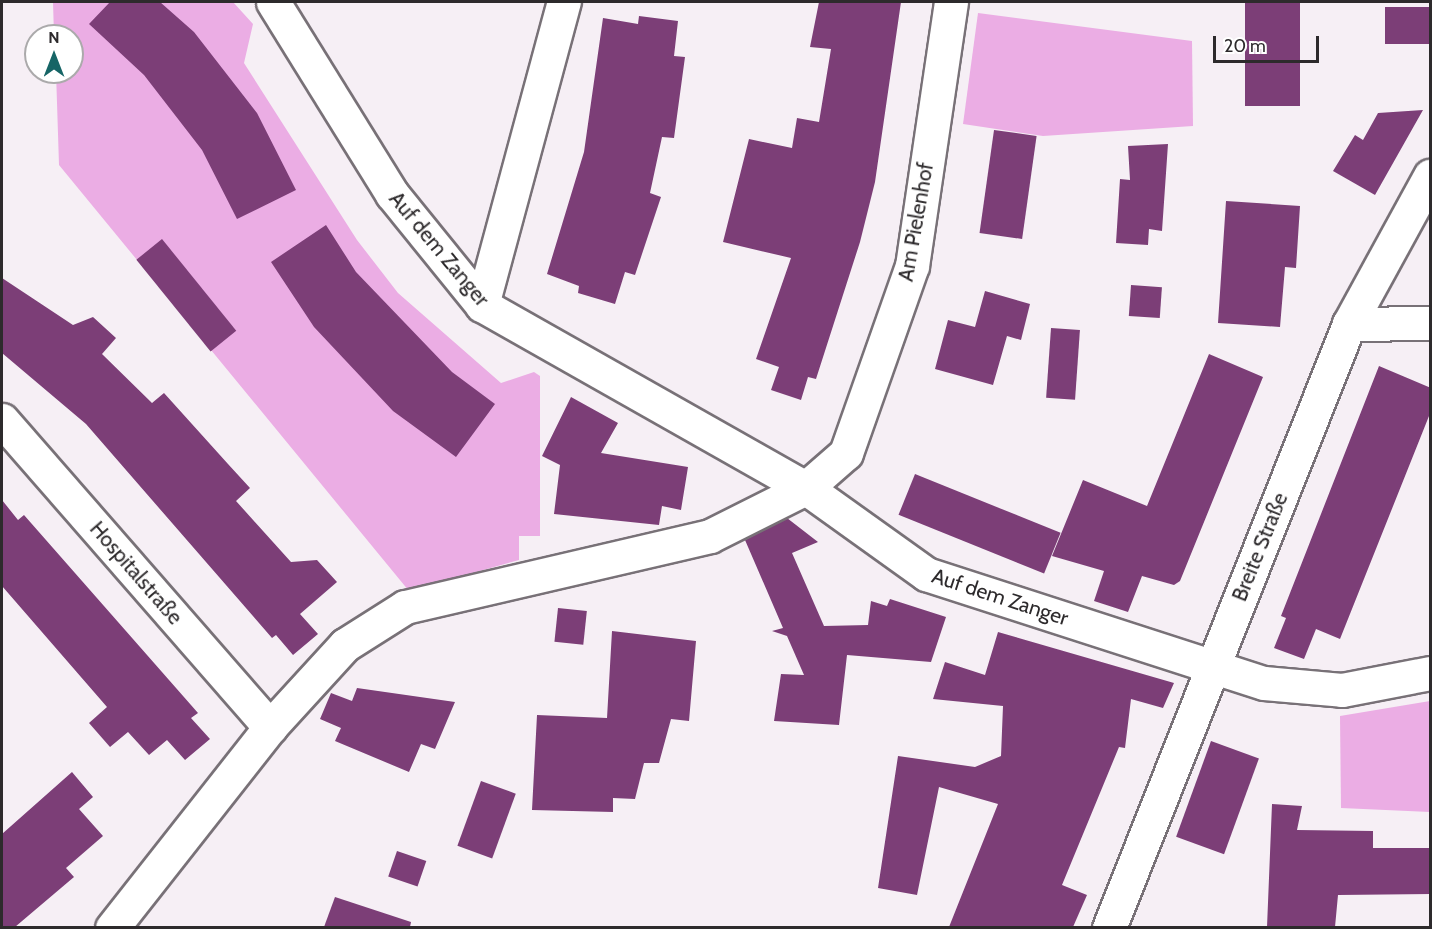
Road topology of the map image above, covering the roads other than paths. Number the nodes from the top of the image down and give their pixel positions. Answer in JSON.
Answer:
{"nodes":[{"id":1,"x":273,"y":2,"type":"edge"},
{"id":2,"x":564,"y":2,"type":"edge"},
{"id":3,"x":951,"y":2,"type":"edge"},
{"id":4,"x":1431,"y":176,"type":"edge"},
{"id":5,"x":482,"y":305,"type":"junction"},
{"id":6,"x":1431,"y":323,"type":"edge"},
{"id":7,"x":1349,"y":324,"type":"junction"},
{"id":8,"x":2,"y":420,"type":"edge"},
{"id":9,"x":806,"y":488,"type":"junction"},
{"id":10,"x":1214,"y":665,"type":"junction"},
{"id":11,"x":1431,"y":673,"type":"edge"},
{"id":12,"x":270,"y":727,"type":"junction"},
{"id":13,"x":112,"y":927,"type":"edge"},
{"id":14,"x":1109,"y":927,"type":"edge"}],
"edges":[{"from":1,"to":5,"type":"street","name":"Auf dem Zanger"},
{"from":2,"to":5,"type":"street"},
{"from":3,"to":9,"type":"street","name":"Am Pielenhof"},
{"from":4,"to":7,"type":"street","name":"Breite Straße"},
{"from":5,"to":9,"type":"street","name":"Auf dem Zanger"},
{"from":6,"to":7,"type":"street"},
{"from":7,"to":10,"type":"street","name":"Breite Straße"},
{"from":8,"to":12,"type":"street","name":"Hospitalstraße"},
{"from":9,"to":10,"type":"street","name":"Auf dem Zanger"},
{"from":9,"to":12,"type":"street"},
{"from":10,"to":11,"type":"street","name":"Auf dem Zanger"},
{"from":10,"to":14,"type":"street","name":"Breite Straße"},
{"from":12,"to":13,"type":"street"}]}
